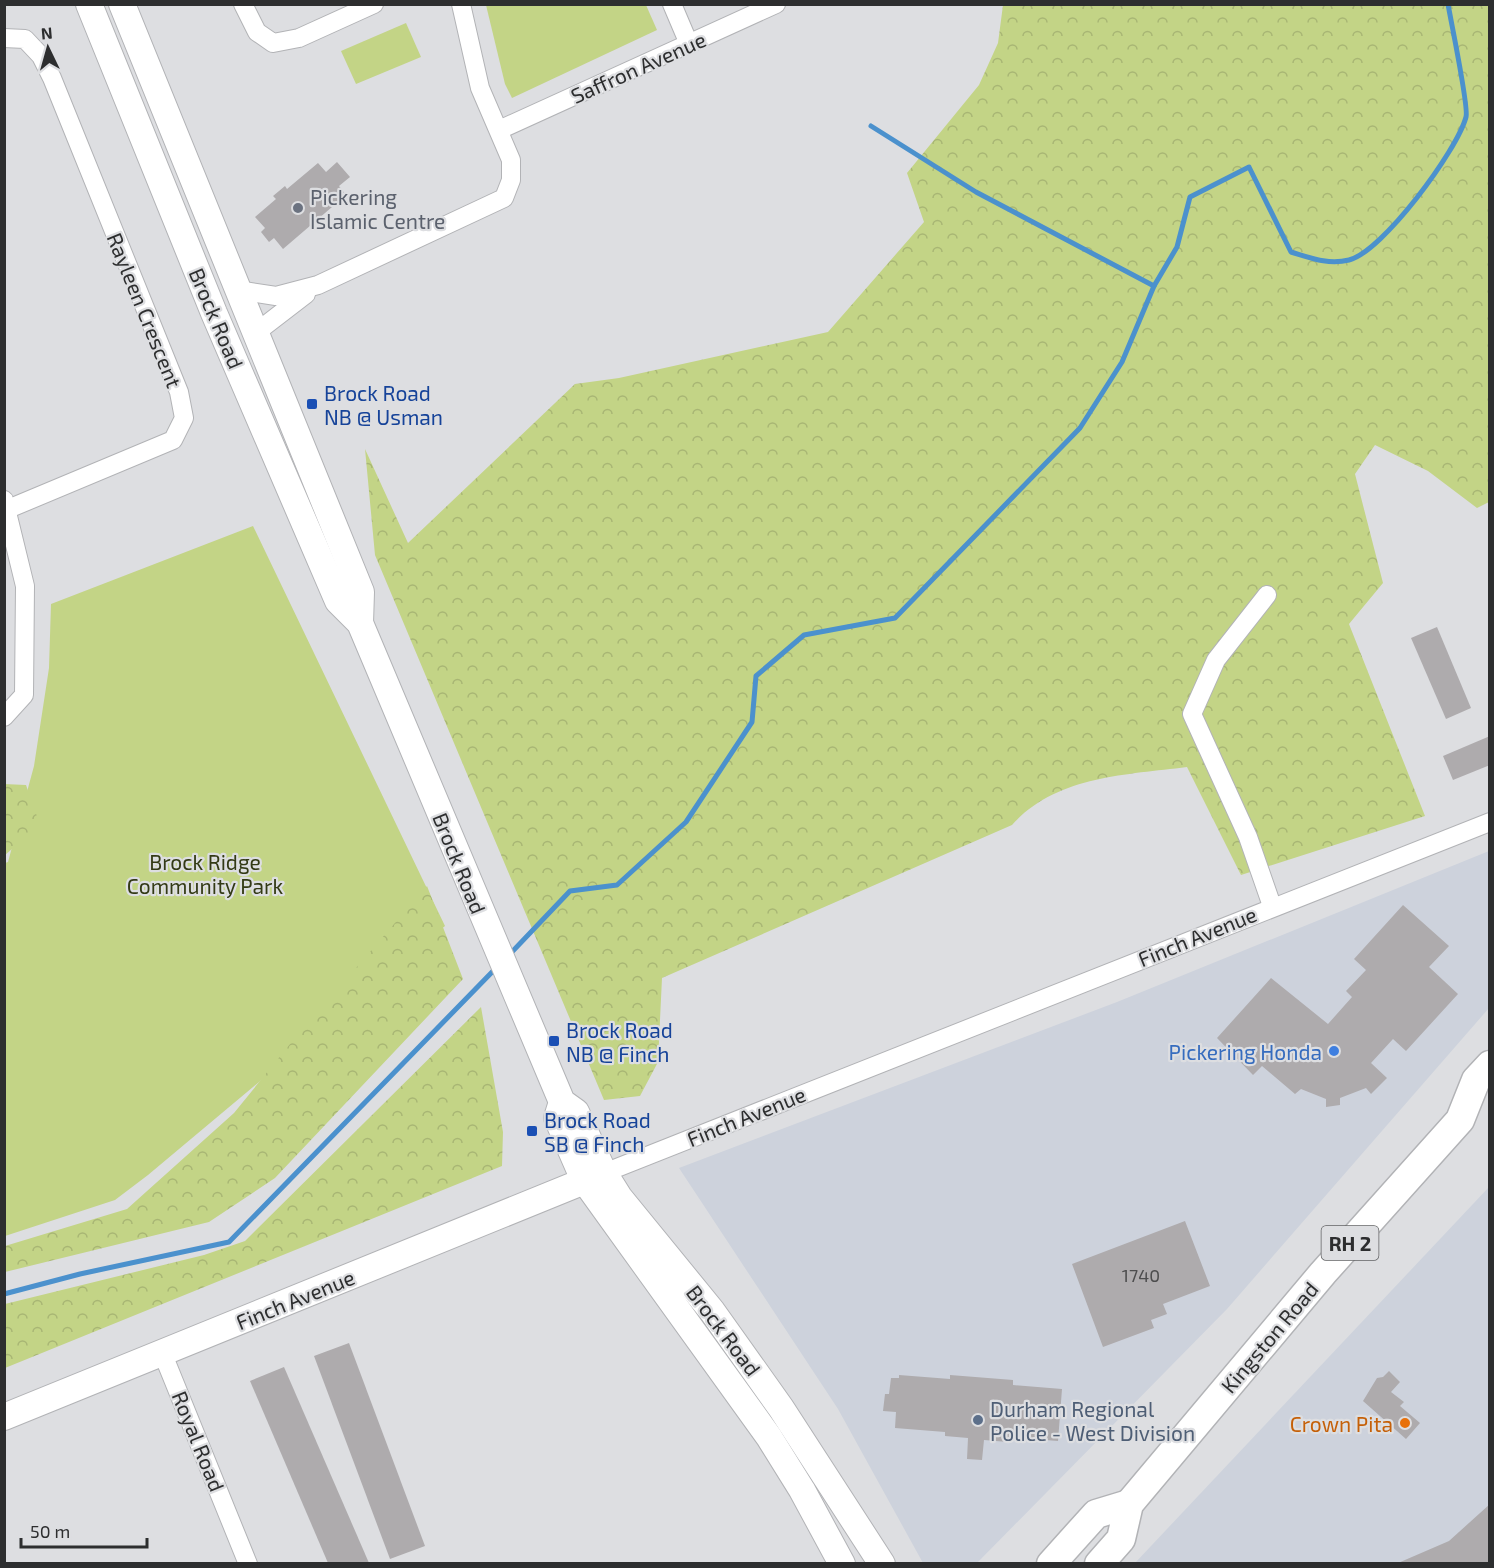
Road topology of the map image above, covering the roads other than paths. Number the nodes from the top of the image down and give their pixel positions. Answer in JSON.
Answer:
{"nodes":[{"id":1,"x":89,"y":4,"type":"edge"},
{"id":2,"x":122,"y":4,"type":"edge"},
{"id":3,"x":243,"y":4,"type":"edge"},
{"id":4,"x":374,"y":4,"type":"edge"},
{"id":5,"x":461,"y":4,"type":"edge"},
{"id":6,"x":672,"y":4,"type":"edge"},
{"id":7,"x":776,"y":4,"type":"edge"},
{"id":8,"x":4,"y":38,"type":"edge"},
{"id":9,"x":689,"y":44,"type":"junction"},
{"id":10,"x":499,"y":130,"type":"junction"},
{"id":11,"x":318,"y":285,"type":"junction"},
{"id":12,"x":237,"y":290,"type":"junction"},
{"id":13,"x":214,"y":313,"type":"junction"},
{"id":14,"x":254,"y":334,"type":"junction"},
{"id":15,"x":6,"y":504,"type":"edge"},
{"id":16,"x":1267,"y":595,"type":"dead end"},
{"id":17,"x":360,"y":623,"type":"junction"},
{"id":18,"x":4,"y":717,"type":"edge"},
{"id":19,"x":1490,"y":822,"type":"edge"},
{"id":20,"x":1272,"y":906,"type":"junction"},
{"id":21,"x":1490,"y":1065,"type":"edge"},
{"id":22,"x":1490,"y":1107,"type":"edge"},
{"id":23,"x":1460,"y":1120,"type":"junction"},
{"id":24,"x":594,"y":1177,"type":"junction"},
{"id":25,"x":162,"y":1352,"type":"junction"},
{"id":26,"x":4,"y":1417,"type":"edge"},
{"id":27,"x":1129,"y":1504,"type":"junction"},
{"id":28,"x":248,"y":1563,"type":"edge"},
{"id":29,"x":842,"y":1563,"type":"edge"},
{"id":30,"x":882,"y":1563,"type":"edge"},
{"id":31,"x":1050,"y":1563,"type":"edge"},
{"id":32,"x":1099,"y":1563,"type":"edge"}],
"edges":[{"from":1,"to":13,"type":"main road","name":"Brock Road"},
{"from":2,"to":12,"type":"main road","name":"Brock Road"},
{"from":3,"to":4,"type":"street"},
{"from":5,"to":10,"type":"street"},
{"from":6,"to":9,"type":"street"},
{"from":7,"to":9,"type":"street","name":"Saffron Avenue"},
{"from":8,"to":15,"type":"street","name":"Rayleen Crescent"},
{"from":9,"to":10,"type":"street","name":"Saffron Avenue"},
{"from":10,"to":11,"type":"street"},
{"from":11,"to":12,"type":"street"},
{"from":11,"to":14,"type":"street"},
{"from":12,"to":14,"type":"main road","name":"Brock Road"},
{"from":13,"to":14,"type":"main road"},
{"from":13,"to":17,"type":"main road","name":"Brock Road"},
{"from":14,"to":17,"type":"main road","name":"Brock Road"},
{"from":15,"to":18,"type":"street"},
{"from":16,"to":20,"type":"street"},
{"from":17,"to":24,"type":"main road","name":"Brock Road"},
{"from":19,"to":20,"type":"street","name":"Finch Avenue"},
{"from":20,"to":24,"type":"street","name":"Finch Avenue"},
{"from":21,"to":23,"type":"main road","name":"Kingston Road","number":"RH 2"},
{"from":22,"to":23,"type":"main road","name":"Kingston Road","number":"RH 2"},
{"from":23,"to":27,"type":"main road","name":"Kingston Road","number":"RH 2"},
{"from":24,"to":25,"type":"main road","name":"Finch Avenue"},
{"from":24,"to":29,"type":"main road","name":"Brock Road"},
{"from":24,"to":30,"type":"main road","name":"Brock Road"},
{"from":25,"to":26,"type":"main road","name":"Finch Avenue"},
{"from":25,"to":28,"type":"street","name":"Royal Road"},
{"from":27,"to":31,"type":"main road"},
{"from":27,"to":32,"type":"main road","name":"Kingston Road"}]}
